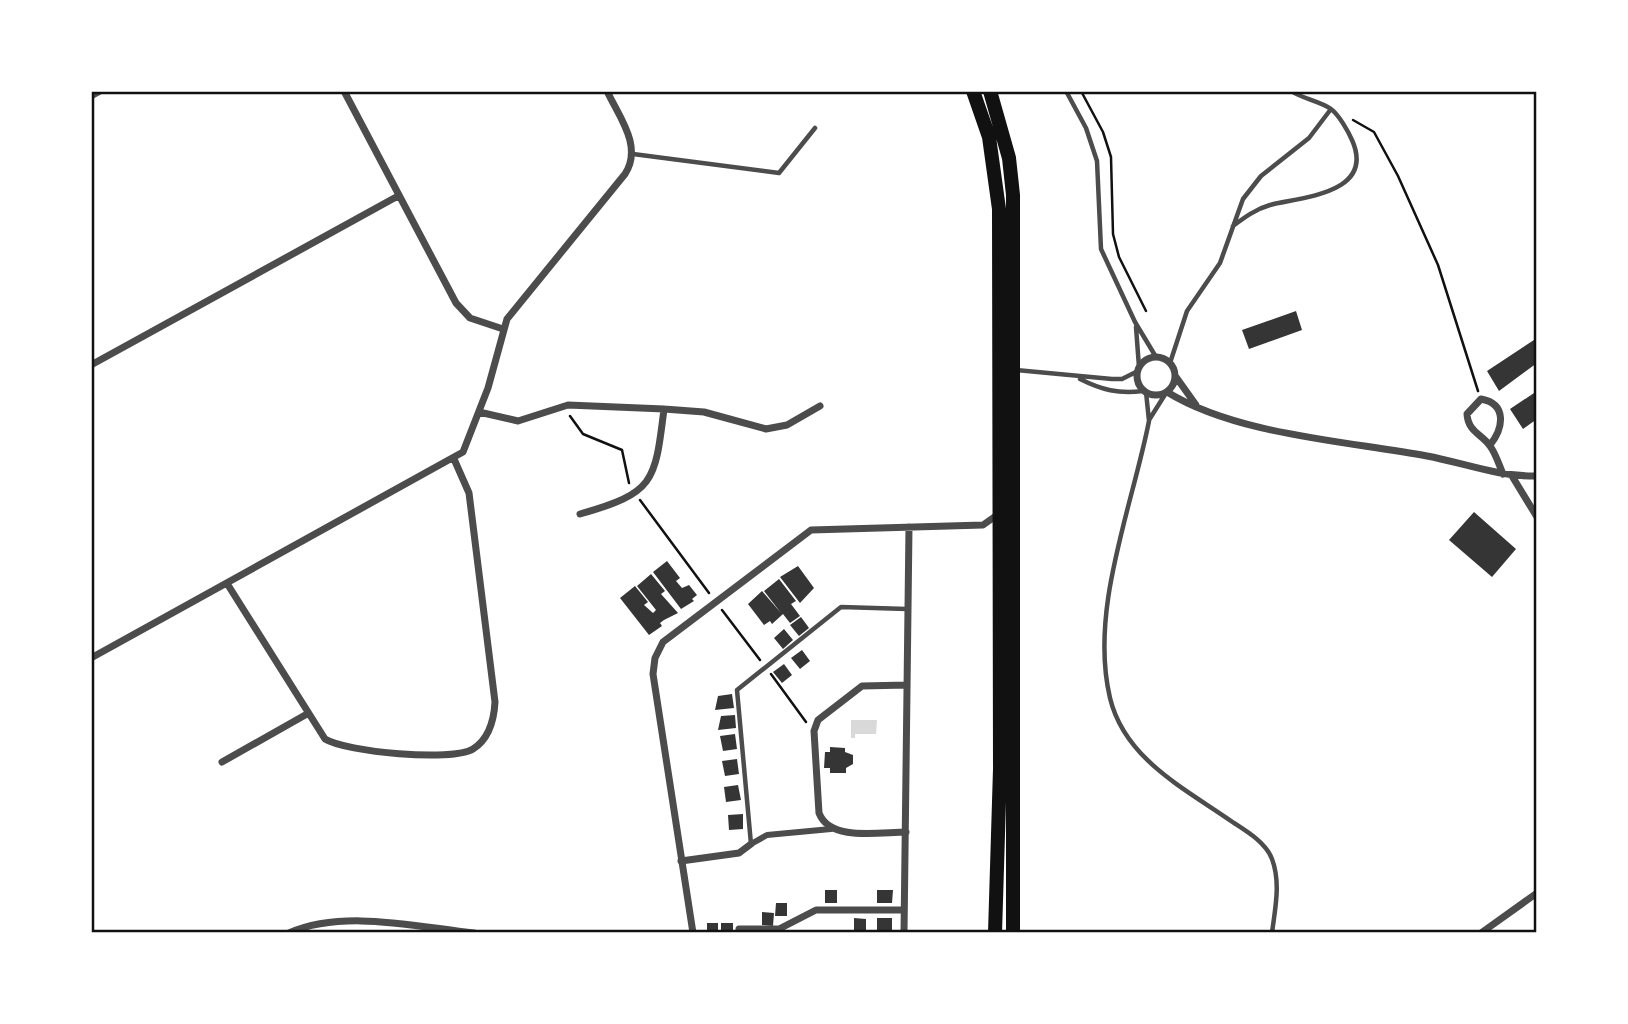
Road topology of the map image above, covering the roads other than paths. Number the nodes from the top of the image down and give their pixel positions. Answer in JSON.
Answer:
{"nodes":[{"id":1,"x":100,"y":91,"type":"edge"},
{"id":2,"x":344,"y":91,"type":"edge"},
{"id":3,"x":607,"y":91,"type":"edge"},
{"id":4,"x":973,"y":91,"type":"edge"},
{"id":5,"x":990,"y":91,"type":"edge"},
{"id":6,"x":1066,"y":91,"type":"edge"},
{"id":7,"x":1292,"y":91,"type":"edge"},
{"id":8,"x":91,"y":96,"type":"edge"},
{"id":9,"x":1331,"y":109,"type":"junction"},
{"id":10,"x":815,"y":128,"type":"dead end"},
{"id":11,"x":633,"y":154,"type":"junction"},
{"id":12,"x":398,"y":195,"type":"junction"},
{"id":13,"x":1233,"y":226,"type":"junction"},
{"id":14,"x":1135,"y":322,"type":"junction"},
{"id":15,"x":503,"y":329,"type":"junction"},
{"id":16,"x":1156,"y":357,"type":"junction"},
{"id":17,"x":1170,"y":363,"type":"junction"},
{"id":18,"x":91,"y":365,"type":"edge"},
{"id":19,"x":1139,"y":369,"type":"junction"},
{"id":20,"x":1014,"y":370,"type":"junction"},
{"id":21,"x":1175,"y":376,"type":"junction"},
{"id":22,"x":1079,"y":378,"type":"junction"},
{"id":23,"x":1144,"y":392,"type":"junction"},
{"id":24,"x":1166,"y":393,"type":"junction"},
{"id":25,"x":820,"y":406,"type":"dead end"},
{"id":26,"x":1198,"y":408,"type":"junction"},
{"id":27,"x":664,"y":409,"type":"junction"},
{"id":28,"x":480,"y":412,"type":"junction"},
{"id":29,"x":1149,"y":421,"type":"junction"},
{"id":30,"x":1490,"y":445,"type":"junction"},
{"id":31,"x":454,"y":459,"type":"junction"},
{"id":32,"x":1503,"y":474,"type":"junction"},
{"id":33,"x":1513,"y":476,"type":"junction"},
{"id":34,"x":1537,"y":476,"type":"edge"},
{"id":35,"x":1000,"y":513,"type":"junction"},
{"id":36,"x":580,"y":514,"type":"dead end"},
{"id":37,"x":1537,"y":517,"type":"edge"},
{"id":38,"x":909,"y":527,"type":"junction"},
{"id":39,"x":228,"y":585,"type":"junction"},
{"id":40,"x":908,"y":610,"type":"junction"},
{"id":41,"x":91,"y":658,"type":"edge"},
{"id":42,"x":907,"y":685,"type":"junction"},
{"id":43,"x":307,"y":714,"type":"junction"},
{"id":44,"x":222,"y":762,"type":"dead end"},
{"id":45,"x":831,"y":829,"type":"junction"},
{"id":46,"x":906,"y":832,"type":"junction"},
{"id":47,"x":751,"y":844,"type":"junction"},
{"id":48,"x":681,"y":861,"type":"junction"},
{"id":49,"x":1537,"y":893,"type":"edge"},
{"id":50,"x":904,"y":910,"type":"junction"},
{"id":51,"x":432,"y":931,"type":"edge"},
{"id":52,"x":289,"y":933,"type":"edge"},
{"id":53,"x":474,"y":933,"type":"edge"},
{"id":54,"x":693,"y":933,"type":"edge"},
{"id":55,"x":739,"y":933,"type":"edge"},
{"id":56,"x":904,"y":933,"type":"edge"},
{"id":57,"x":995,"y":933,"type":"edge"},
{"id":58,"x":1013,"y":933,"type":"edge"},
{"id":59,"x":1272,"y":933,"type":"edge"},
{"id":60,"x":1481,"y":933,"type":"edge"}],
"edges":[{"from":1,"to":8,"type":"street"},
{"from":2,"to":12,"type":"street"},
{"from":3,"to":11,"type":"street"},
{"from":4,"to":35,"type":"highway"},
{"from":5,"to":20,"type":"highway"},
{"from":6,"to":14,"type":"lane"},
{"from":7,"to":9,"type":"lane"},
{"from":9,"to":13,"type":"lane"},
{"from":9,"to":13,"type":"lane"},
{"from":10,"to":11,"type":"lane"},
{"from":11,"to":15,"type":"street"},
{"from":12,"to":15,"type":"street"},
{"from":12,"to":18,"type":"street"},
{"from":13,"to":17,"type":"lane"},
{"from":14,"to":16,"type":"lane"},
{"from":14,"to":19,"type":"lane"},
{"from":15,"to":28,"type":"street"},
{"from":16,"to":17,"type":"street"},
{"from":16,"to":19,"type":"street"},
{"from":17,"to":21,"type":"street"},
{"from":19,"to":22,"type":"lane"},
{"from":19,"to":23,"type":"street"},
{"from":20,"to":22,"type":"lane"},
{"from":20,"to":58,"type":"highway"},
{"from":21,"to":24,"type":"street"},
{"from":21,"to":26,"type":"street"},
{"from":22,"to":23,"type":"lane"},
{"from":23,"to":24,"type":"street"},
{"from":23,"to":29,"type":"lane"},
{"from":24,"to":26,"type":"street"},
{"from":24,"to":29,"type":"lane"},
{"from":25,"to":27,"type":"street"},
{"from":26,"to":32,"type":"street"},
{"from":27,"to":28,"type":"street"},
{"from":27,"to":36,"type":"street"},
{"from":28,"to":31,"type":"street"},
{"from":29,"to":59,"type":"lane"},
{"from":30,"to":30,"type":"street"},
{"from":30,"to":32,"type":"street"},
{"from":31,"to":39,"type":"street"},
{"from":31,"to":43,"type":"street"},
{"from":32,"to":33,"type":"street"},
{"from":33,"to":34,"type":"street"},
{"from":33,"to":37,"type":"street"},
{"from":35,"to":38,"type":"street"},
{"from":35,"to":57,"type":"highway"},
{"from":38,"to":40,"type":"street"},
{"from":38,"to":48,"type":"street"},
{"from":39,"to":41,"type":"street"},
{"from":39,"to":43,"type":"street"},
{"from":40,"to":42,"type":"street"},
{"from":40,"to":47,"type":"lane"},
{"from":42,"to":45,"type":"street"},
{"from":42,"to":46,"type":"street"},
{"from":43,"to":44,"type":"street"},
{"from":45,"to":46,"type":"street"},
{"from":45,"to":47,"type":"street"},
{"from":46,"to":50,"type":"street"},
{"from":47,"to":48,"type":"street"},
{"from":48,"to":54,"type":"street"},
{"from":49,"to":60,"type":"street"},
{"from":50,"to":55,"type":"street"},
{"from":50,"to":56,"type":"street"},
{"from":51,"to":52,"type":"street"},
{"from":51,"to":53,"type":"street"}]}
